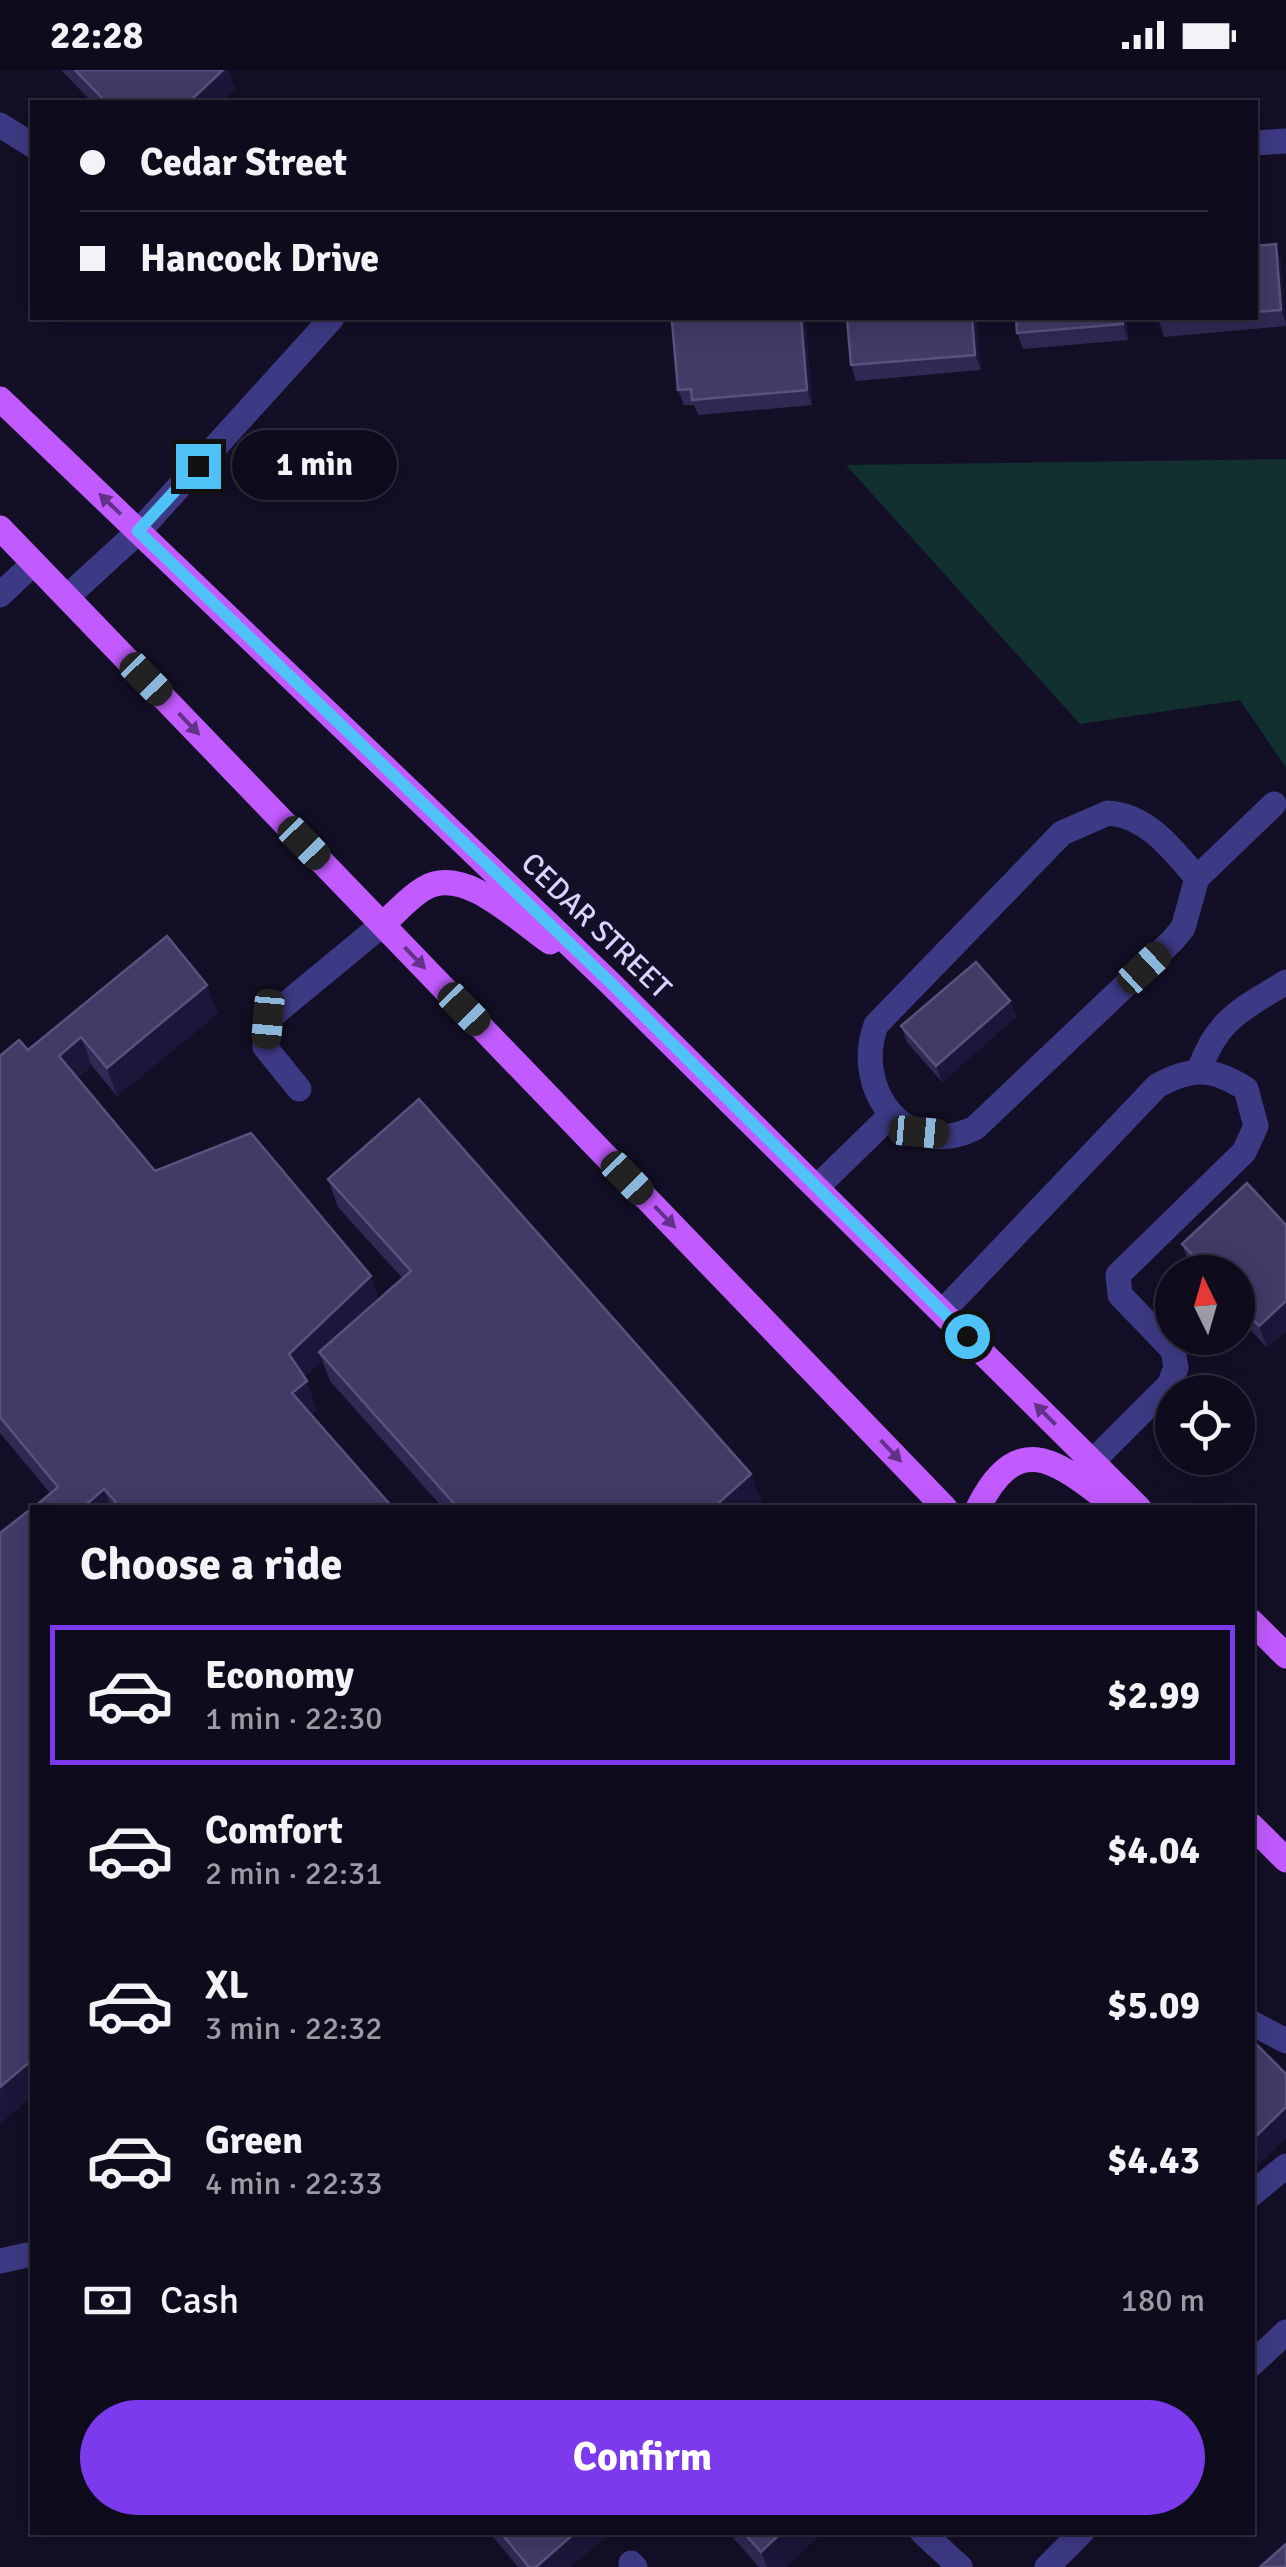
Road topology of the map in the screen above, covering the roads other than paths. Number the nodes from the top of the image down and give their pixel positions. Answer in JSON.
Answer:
{"nodes":[{"id":1,"x":0,"y":125,"type":"edge"},
{"id":2,"x":1286,"y":141,"type":"edge"},
{"id":3,"x":1258,"y":143,"type":"edge"},
{"id":4,"x":30,"y":144,"type":"edge"},
{"id":5,"x":330,"y":320,"type":"edge"},
{"id":6,"x":0,"y":399,"type":"edge"},
{"id":7,"x":0,"y":528,"type":"edge"},
{"id":8,"x":138,"y":531,"type":"junction"},
{"id":9,"x":34,"y":563,"type":"junction"},
{"id":10,"x":0,"y":595,"type":"edge"},
{"id":11,"x":67,"y":598,"type":"junction"},
{"id":12,"x":1274,"y":804,"type":"dead end"},
{"id":13,"x":1197,"y":878,"type":"junction"},
{"id":14,"x":383,"y":924,"type":"junction"},
{"id":15,"x":1286,"y":982,"type":"edge"},
{"id":16,"x":612,"y":984,"type":"junction"},
{"id":17,"x":1200,"y":1068,"type":"junction"},
{"id":18,"x":299,"y":1089,"type":"dead end"},
{"id":19,"x":891,"y":1115,"type":"junction"},
{"id":20,"x":817,"y":1188,"type":"junction"},
{"id":21,"x":942,"y":1312,"type":"junction"},
{"id":22,"x":1092,"y":1461,"type":"junction"},
{"id":23,"x":943,"y":1505,"type":"edge"},
{"id":24,"x":979,"y":1505,"type":"edge"},
{"id":25,"x":1114,"y":1505,"type":"edge"},
{"id":26,"x":1136,"y":1505,"type":"edge"},
{"id":27,"x":1255,"y":1625,"type":"edge"},
{"id":28,"x":1286,"y":1656,"type":"edge"},
{"id":29,"x":1255,"y":1829,"type":"edge"},
{"id":30,"x":1286,"y":1860,"type":"edge"},
{"id":31,"x":1255,"y":2024,"type":"edge"},
{"id":32,"x":1286,"y":2040,"type":"edge"},
{"id":33,"x":1286,"y":2166,"type":"edge"},
{"id":34,"x":1255,"y":2192,"type":"edge"},
{"id":35,"x":30,"y":2254,"type":"edge"},
{"id":36,"x":0,"y":2262,"type":"edge"},
{"id":37,"x":1286,"y":2332,"type":"edge"},
{"id":38,"x":1255,"y":2357,"type":"edge"},
{"id":39,"x":925,"y":2535,"type":"edge"},
{"id":40,"x":1079,"y":2535,"type":"edge"},
{"id":41,"x":960,"y":2567,"type":"edge"},
{"id":42,"x":1047,"y":2567,"type":"edge"}],
"edges":[{"from":1,"to":4,"type":"street"},
{"from":2,"to":3,"type":"street"},
{"from":5,"to":8,"type":"street"},
{"from":8,"to":6,"type":"main road","name":"CEDAR STREET","one_way":true},
{"from":7,"to":9,"type":"main road"},
{"from":8,"to":11,"type":"street"},
{"from":8,"to":16,"type":"main road","name":"CEDAR STREET"},
{"from":9,"to":10,"type":"street"},
{"from":9,"to":11,"type":"main road"},
{"from":11,"to":14,"type":"main road","one_way":true},
{"from":12,"to":13,"type":"street"},
{"from":13,"to":19,"type":"street"},
{"from":13,"to":19,"type":"street"},
{"from":14,"to":16,"type":"main road"},
{"from":14,"to":18,"type":"street"},
{"from":14,"to":23,"type":"main road","one_way":true},
{"from":15,"to":17,"type":"street"},
{"from":16,"to":20,"type":"main road","name":"CEDAR STREET"},
{"from":17,"to":21,"type":"street"},
{"from":17,"to":22,"type":"street"},
{"from":19,"to":20,"type":"street"},
{"from":20,"to":21,"type":"main road","name":"CEDAR STREET"},
{"from":22,"to":21,"type":"main road","name":"CEDAR STREET","one_way":true},
{"from":22,"to":26,"type":"main road","name":"CEDAR STREET"},
{"from":24,"to":25,"type":"main road"},
{"from":27,"to":28,"type":"main road"},
{"from":29,"to":30,"type":"main road"},
{"from":31,"to":32,"type":"street"},
{"from":33,"to":34,"type":"street"},
{"from":35,"to":36,"type":"street"},
{"from":37,"to":38,"type":"street"},
{"from":39,"to":41,"type":"street"},
{"from":40,"to":42,"type":"street"}]}
